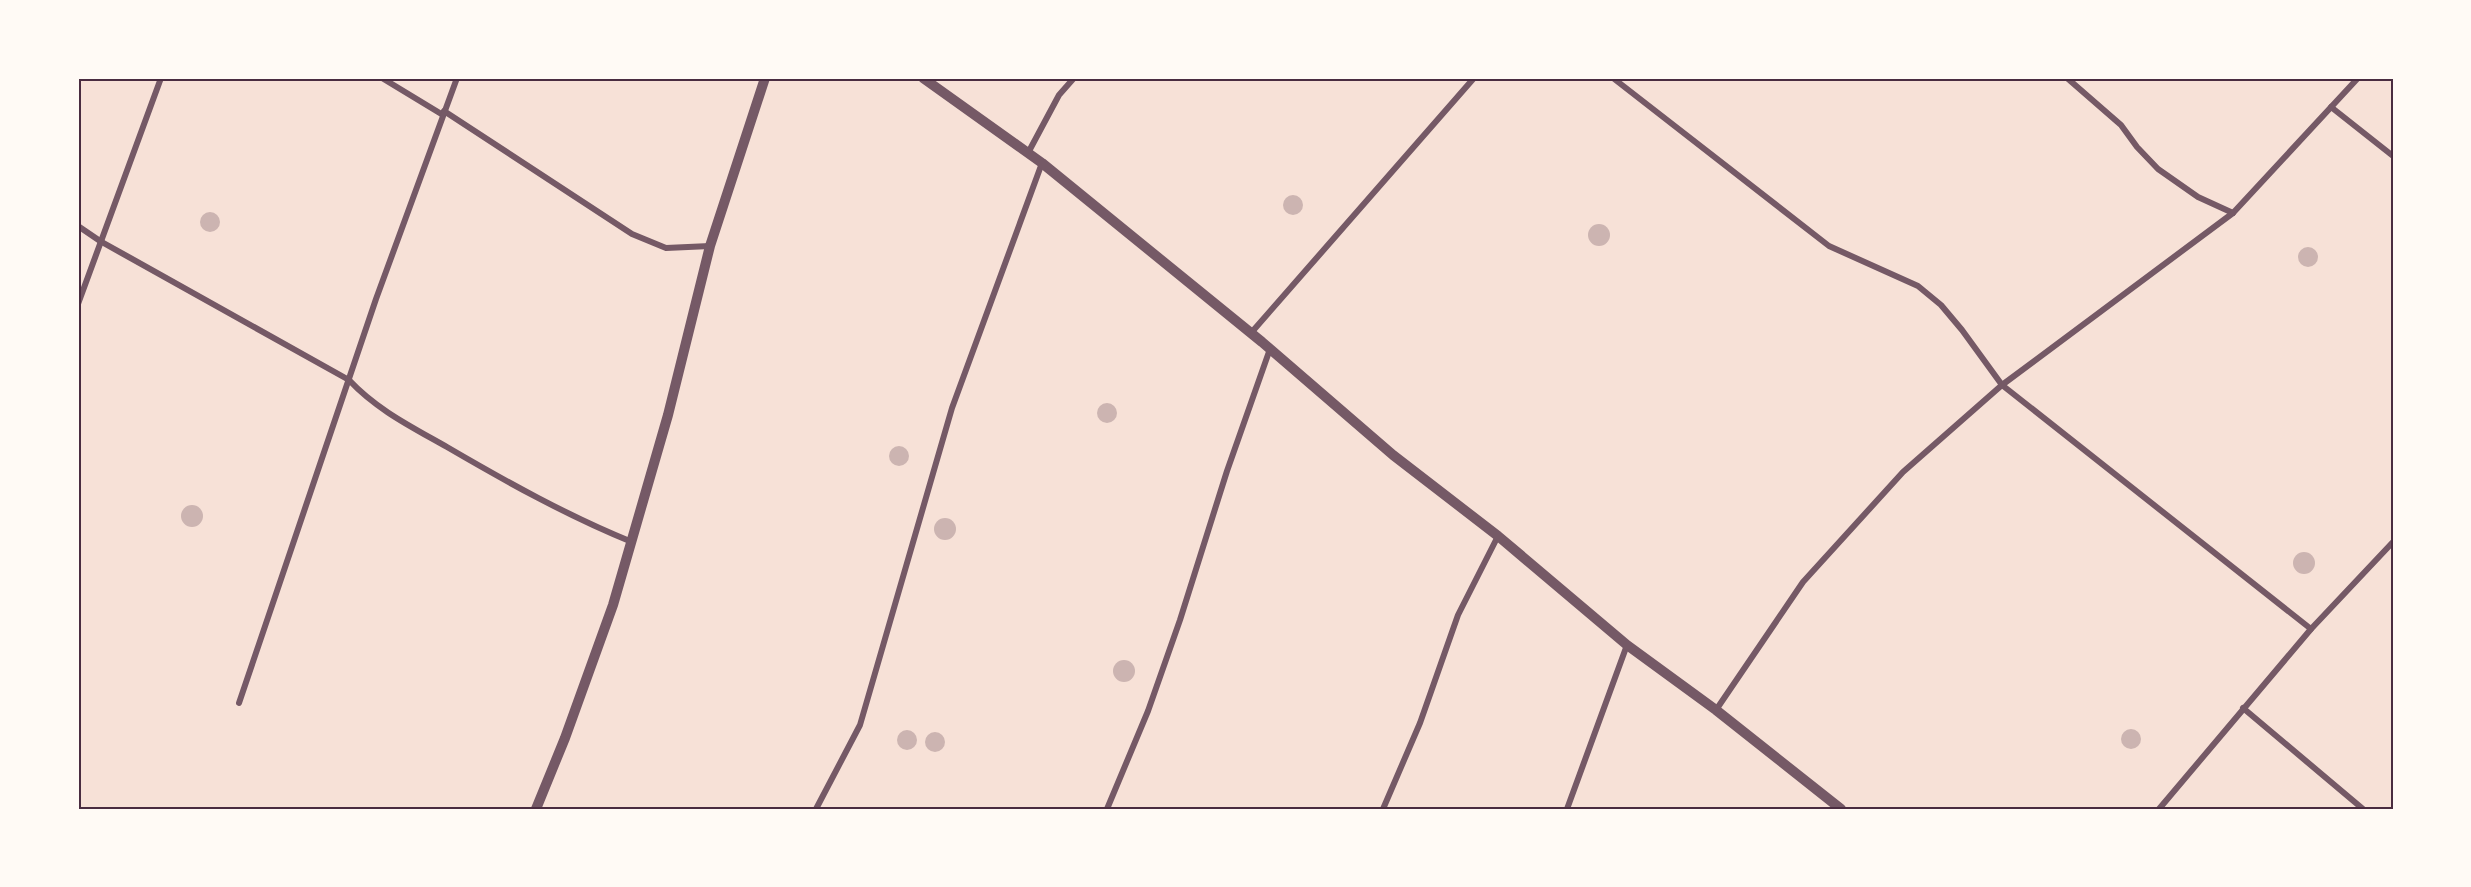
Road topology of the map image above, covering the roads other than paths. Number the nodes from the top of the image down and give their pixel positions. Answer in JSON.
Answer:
{"nodes":[{"id":1,"x":161,"y":78,"type":"edge"},
{"id":2,"x":382,"y":78,"type":"edge"},
{"id":3,"x":457,"y":78,"type":"edge"},
{"id":4,"x":765,"y":78,"type":"edge"},
{"id":5,"x":922,"y":78,"type":"edge"},
{"id":6,"x":1074,"y":78,"type":"edge"},
{"id":7,"x":1474,"y":78,"type":"edge"},
{"id":8,"x":1613,"y":78,"type":"edge"},
{"id":9,"x":2067,"y":78,"type":"edge"},
{"id":10,"x":2358,"y":78,"type":"edge"},
{"id":11,"x":2331,"y":107,"type":"junction"},
{"id":12,"x":444,"y":113,"type":"junction"},
{"id":13,"x":1028,"y":153,"type":"junction"},
{"id":14,"x":2393,"y":156,"type":"edge"},
{"id":15,"x":1042,"y":163,"type":"junction"},
{"id":16,"x":2234,"y":213,"type":"junction"},
{"id":17,"x":78,"y":226,"type":"edge"},
{"id":18,"x":100,"y":241,"type":"junction"},
{"id":19,"x":710,"y":246,"type":"junction"},
{"id":20,"x":78,"y":304,"type":"edge"},
{"id":21,"x":1251,"y":333,"type":"junction"},
{"id":22,"x":1270,"y":348,"type":"junction"},
{"id":23,"x":349,"y":380,"type":"junction"},
{"id":24,"x":2002,"y":385,"type":"junction"},
{"id":25,"x":1498,"y":536,"type":"junction"},
{"id":26,"x":632,"y":542,"type":"junction"},
{"id":27,"x":2393,"y":542,"type":"edge"},
{"id":28,"x":2311,"y":629,"type":"junction"},
{"id":29,"x":1627,"y":645,"type":"junction"},
{"id":30,"x":239,"y":703,"type":"dead end"},
{"id":31,"x":2243,"y":708,"type":"junction"},
{"id":32,"x":1716,"y":710,"type":"junction"},
{"id":33,"x":536,"y":809,"type":"edge"},
{"id":34,"x":816,"y":809,"type":"edge"},
{"id":35,"x":1107,"y":809,"type":"edge"},
{"id":36,"x":1383,"y":809,"type":"edge"},
{"id":37,"x":1567,"y":809,"type":"edge"},
{"id":38,"x":1841,"y":809,"type":"edge"},
{"id":39,"x":2159,"y":809,"type":"edge"},
{"id":40,"x":2363,"y":809,"type":"edge"}],
"edges":[{"from":1,"to":18,"type":"street"},
{"from":2,"to":12,"type":"street"},
{"from":3,"to":12,"type":"street"},
{"from":4,"to":19,"type":"street"},
{"from":5,"to":13,"type":"street"},
{"from":6,"to":13,"type":"street"},
{"from":7,"to":21,"type":"street"},
{"from":8,"to":24,"type":"street"},
{"from":9,"to":16,"type":"street"},
{"from":10,"to":11,"type":"street"},
{"from":11,"to":14,"type":"street"},
{"from":11,"to":16,"type":"street"},
{"from":12,"to":19,"type":"street"},
{"from":12,"to":23,"type":"street"},
{"from":13,"to":15,"type":"street"},
{"from":15,"to":21,"type":"street"},
{"from":15,"to":34,"type":"street"},
{"from":16,"to":24,"type":"street"},
{"from":17,"to":18,"type":"street"},
{"from":18,"to":20,"type":"street"},
{"from":18,"to":23,"type":"street"},
{"from":19,"to":26,"type":"street"},
{"from":21,"to":22,"type":"street"},
{"from":22,"to":25,"type":"street"},
{"from":22,"to":35,"type":"street"},
{"from":23,"to":26,"type":"street"},
{"from":23,"to":30,"type":"street"},
{"from":24,"to":28,"type":"street"},
{"from":24,"to":32,"type":"street"},
{"from":25,"to":29,"type":"street"},
{"from":25,"to":36,"type":"street"},
{"from":26,"to":33,"type":"street"},
{"from":27,"to":28,"type":"street"},
{"from":28,"to":31,"type":"street"},
{"from":29,"to":32,"type":"street"},
{"from":29,"to":37,"type":"street"},
{"from":31,"to":39,"type":"street"},
{"from":31,"to":40,"type":"street"},
{"from":32,"to":38,"type":"street"}]}
